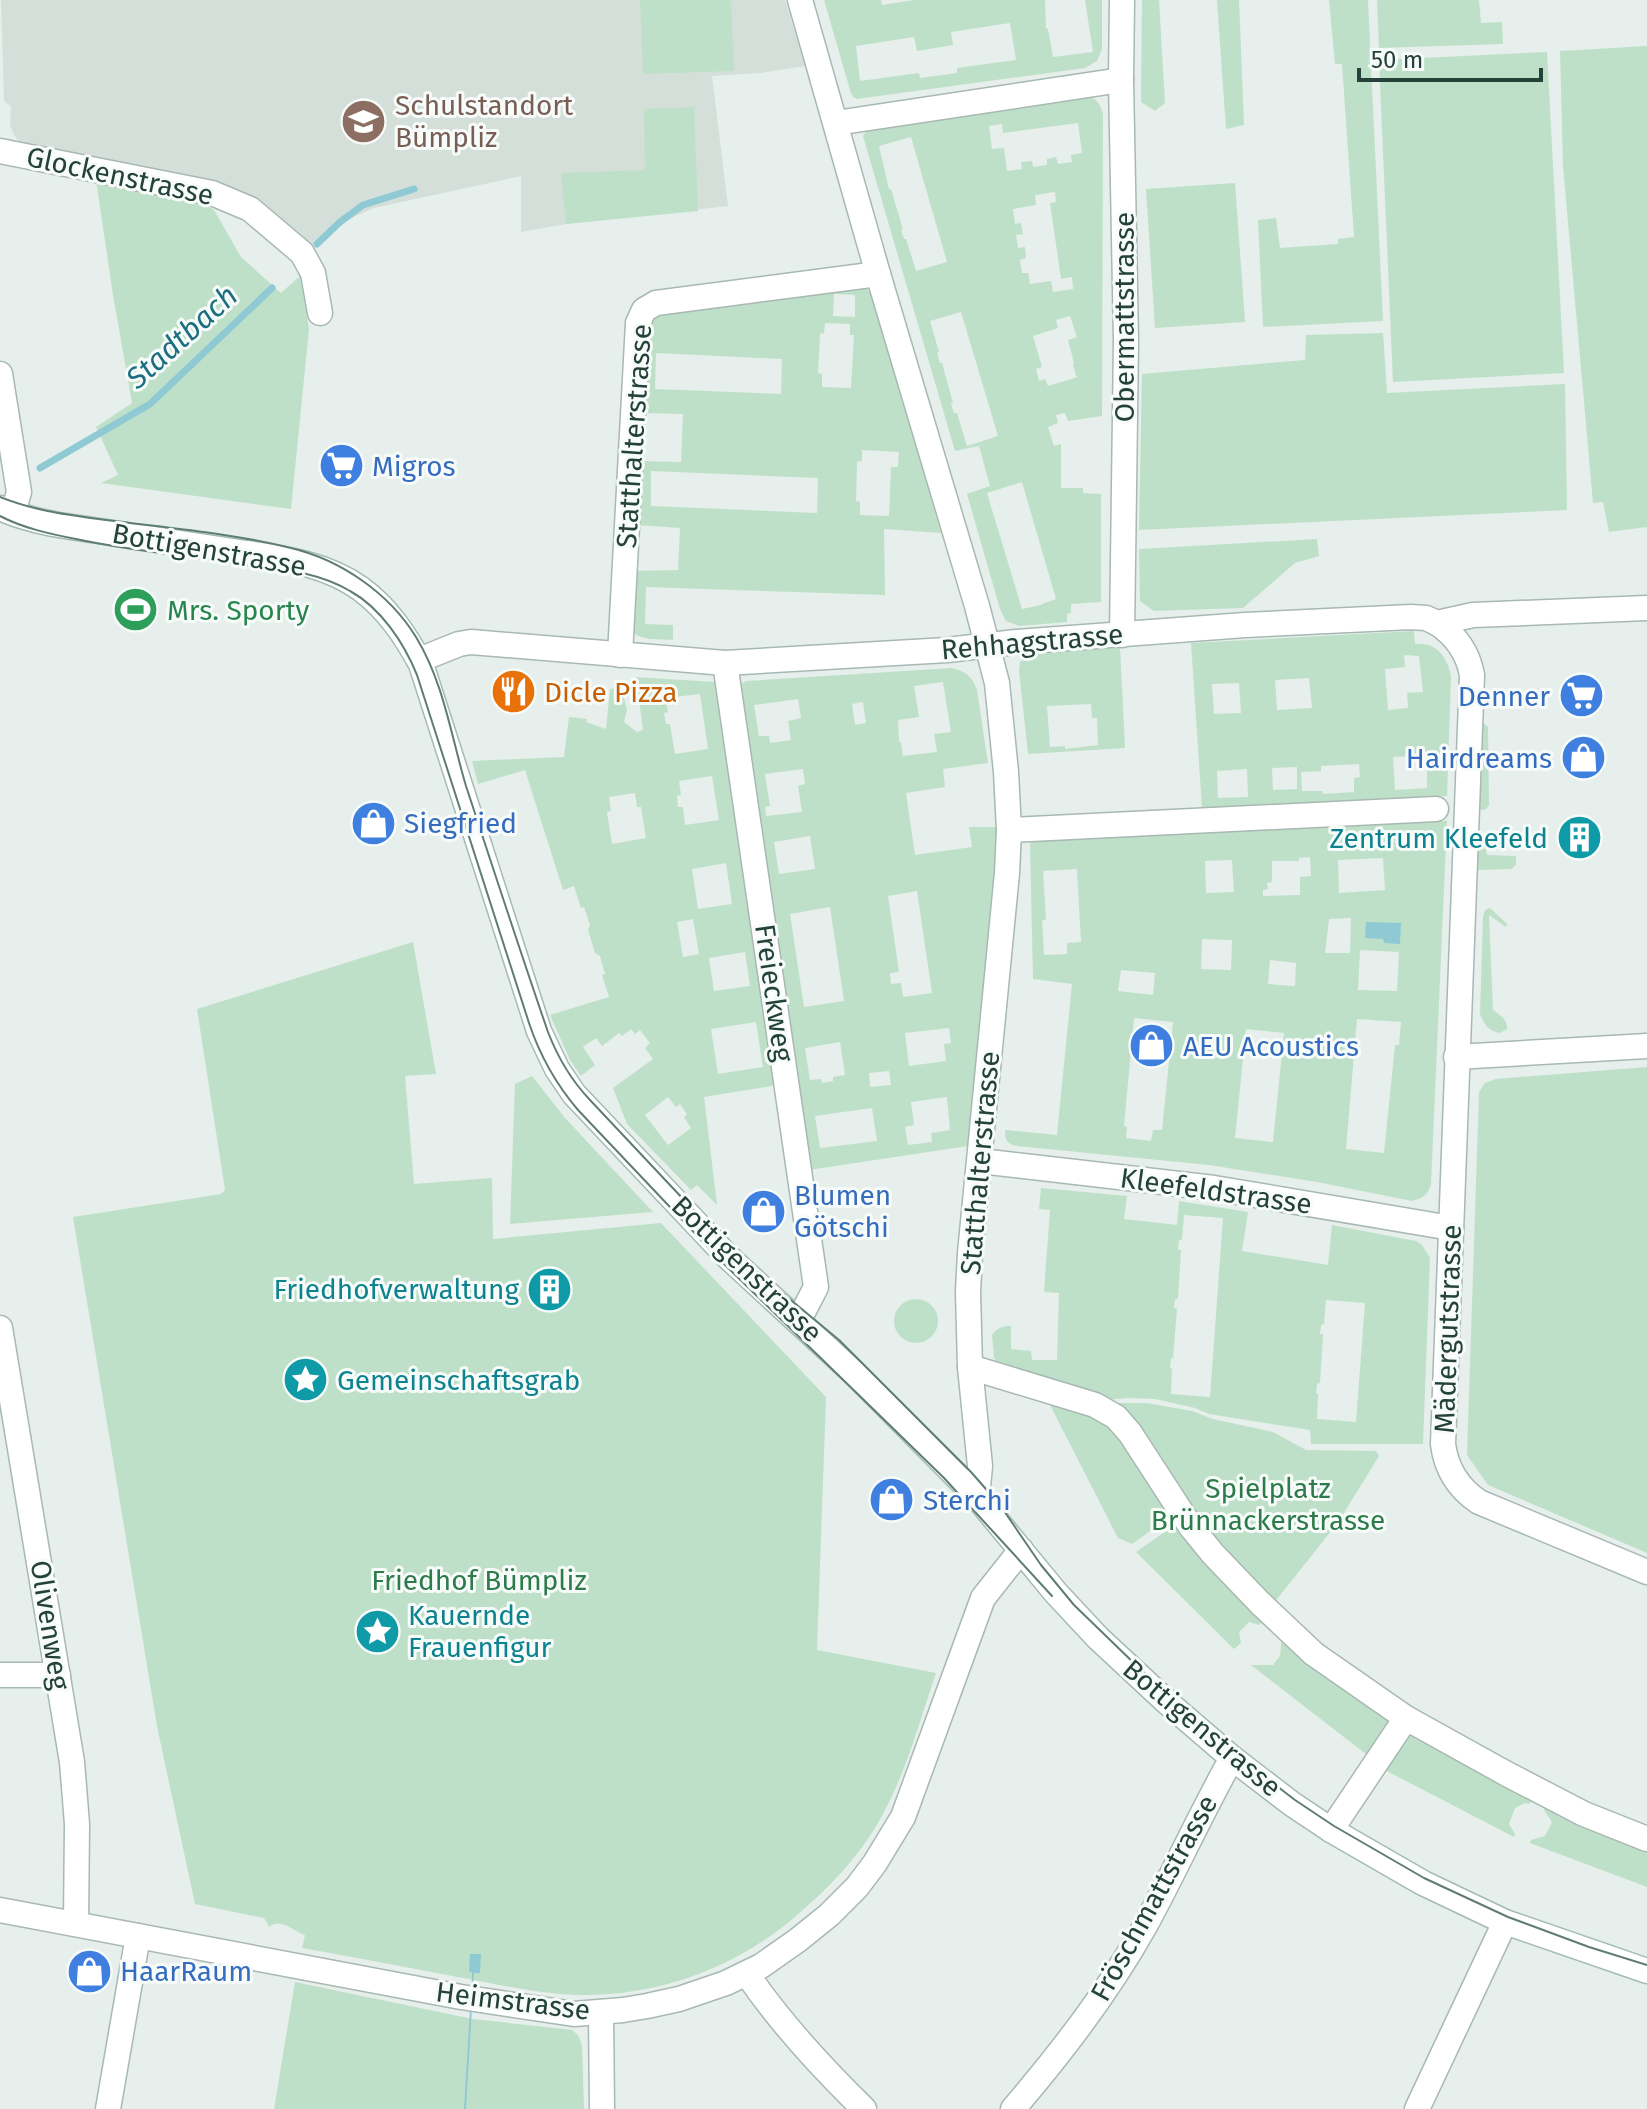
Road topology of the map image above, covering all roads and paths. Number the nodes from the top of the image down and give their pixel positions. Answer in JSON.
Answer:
{"nodes":[{"id":1,"x":800,"y":0,"type":"edge"},
{"id":2,"x":1122,"y":0,"type":"edge"},
{"id":3,"x":1121,"y":80,"type":"junction"},
{"id":4,"x":836,"y":123,"type":"junction"},
{"id":5,"x":0,"y":151,"type":"edge"},
{"id":6,"x":878,"y":274,"type":"junction"},
{"id":7,"x":320,"y":313,"type":"dead end"},
{"id":8,"x":0,"y":374,"type":"edge"},
{"id":9,"x":6,"y":510,"type":"edge"},
{"id":10,"x":1647,"y":608,"type":"edge"},
{"id":11,"x":1437,"y":623,"type":"junction"},
{"id":12,"x":1122,"y":635,"type":"junction"},
{"id":13,"x":987,"y":645,"type":"junction"},
{"id":14,"x":620,"y":655,"type":"junction"},
{"id":15,"x":419,"y":660,"type":"junction"},
{"id":16,"x":725,"y":663,"type":"junction"},
{"id":17,"x":1436,"y":809,"type":"dead end"},
{"id":18,"x":1009,"y":830,"type":"junction"},
{"id":19,"x":1647,"y":1046,"type":"edge"},
{"id":20,"x":1456,"y":1057,"type":"junction"},
{"id":21,"x":980,"y":1161,"type":"junction"},
{"id":22,"x":1451,"y":1228,"type":"junction"},
{"id":23,"x":799,"y":1320,"type":"junction"},
{"id":24,"x":0,"y":1328,"type":"edge"},
{"id":25,"x":970,"y":1367,"type":"junction"},
{"id":26,"x":977,"y":1497,"type":"junction"},
{"id":27,"x":1021,"y":1550,"type":"junction"},
{"id":28,"x":1647,"y":1572,"type":"edge"},
{"id":29,"x":0,"y":1675,"type":"edge"},
{"id":30,"x":58,"y":1675,"type":"junction"},
{"id":31,"x":1406,"y":1718,"type":"junction"},
{"id":32,"x":1232,"y":1758,"type":"junction"},
{"id":33,"x":1331,"y":1830,"type":"junction"},
{"id":34,"x":1647,"y":1839,"type":"edge"},
{"id":35,"x":0,"y":1910,"type":"edge"},
{"id":36,"x":1505,"y":1922,"type":"junction"},
{"id":37,"x":76,"y":1924,"type":"junction"},
{"id":38,"x":138,"y":1936,"type":"junction"},
{"id":39,"x":1647,"y":1971,"type":"edge"},
{"id":40,"x":747,"y":1974,"type":"junction"},
{"id":41,"x":601,"y":2012,"type":"junction"},
{"id":42,"x":108,"y":2109,"type":"edge"},
{"id":43,"x":602,"y":2109,"type":"edge"},
{"id":44,"x":864,"y":2109,"type":"edge"},
{"id":45,"x":1013,"y":2109,"type":"edge"},
{"id":46,"x":1417,"y":2109,"type":"edge"}],
"edges":[{"from":1,"to":4,"type":"street","name":"Statthalterstrasse"},
{"from":2,"to":3,"type":"street","name":"Obermattstrasse"},
{"from":3,"to":4,"type":"street"},
{"from":3,"to":12,"type":"street","name":"Obermattstrasse"},
{"from":4,"to":6,"type":"street","name":"Statthalterstrasse"},
{"from":5,"to":7,"type":"street","name":"Glockenstrasse"},
{"from":6,"to":13,"type":"street","name":"Statthalterstrasse"},
{"from":6,"to":14,"type":"street","name":"Statthalterstrasse"},
{"from":8,"to":9,"type":"street"},
{"from":9,"to":15,"type":"street","name":"Bottigenstrasse"},
{"from":10,"to":11,"type":"street","name":"Rehhagstrasse"},
{"from":11,"to":12,"type":"street","name":"Rehhagstrasse"},
{"from":11,"to":20,"type":"street","name":"Mädergutstrasse"},
{"from":12,"to":13,"type":"street","name":"Rehhagstrasse"},
{"from":13,"to":16,"type":"street","name":"Rehhagstrasse"},
{"from":13,"to":18,"type":"street","name":"Statthalterstrasse"},
{"from":14,"to":15,"type":"street","name":"Rehhagstrasse"},
{"from":14,"to":16,"type":"street","name":"Rehhagstrasse"},
{"from":15,"to":23,"type":"street","name":"Bottigenstrasse"},
{"from":16,"to":23,"type":"street","name":"Freieckweg"},
{"from":17,"to":18,"type":"street"},
{"from":18,"to":21,"type":"street","name":"Statthalterstrasse"},
{"from":19,"to":20,"type":"street"},
{"from":20,"to":22,"type":"street","name":"Mädergutstrasse"},
{"from":21,"to":22,"type":"street","name":"Kleefeldstrasse"},
{"from":21,"to":25,"type":"street","name":"Statthalterstrasse"},
{"from":22,"to":28,"type":"street","name":"Mädergutstrasse"},
{"from":23,"to":26,"type":"street","name":"Bottigenstrasse"},
{"from":24,"to":30,"type":"street","name":"Olivenweg"},
{"from":25,"to":26,"type":"street","name":"Statthalterstrasse"},
{"from":25,"to":31,"type":"street"},
{"from":26,"to":27,"type":"street","name":"Bottigenstrasse"},
{"from":27,"to":32,"type":"street","name":"Bottigenstrasse"},
{"from":27,"to":40,"type":"street","name":"Heimstrasse"},
{"from":29,"to":30,"type":"street"},
{"from":30,"to":37,"type":"street","name":"Olivenweg"},
{"from":31,"to":33,"type":"street"},
{"from":31,"to":34,"type":"street"},
{"from":32,"to":33,"type":"street","name":"Bottigenstrasse"},
{"from":32,"to":45,"type":"street","name":"Fröschmattstrasse"},
{"from":33,"to":36,"type":"street","name":"Bottigenstrasse"},
{"from":35,"to":37,"type":"street","name":"Heimstrasse"},
{"from":36,"to":39,"type":"street","name":"Bottigenstrasse"},
{"from":36,"to":46,"type":"street"},
{"from":37,"to":38,"type":"street","name":"Heimstrasse"},
{"from":38,"to":41,"type":"street","name":"Heimstrasse"},
{"from":38,"to":42,"type":"street"},
{"from":40,"to":41,"type":"street","name":"Heimstrasse"},
{"from":40,"to":44,"type":"street"},
{"from":41,"to":43,"type":"street"}]}
